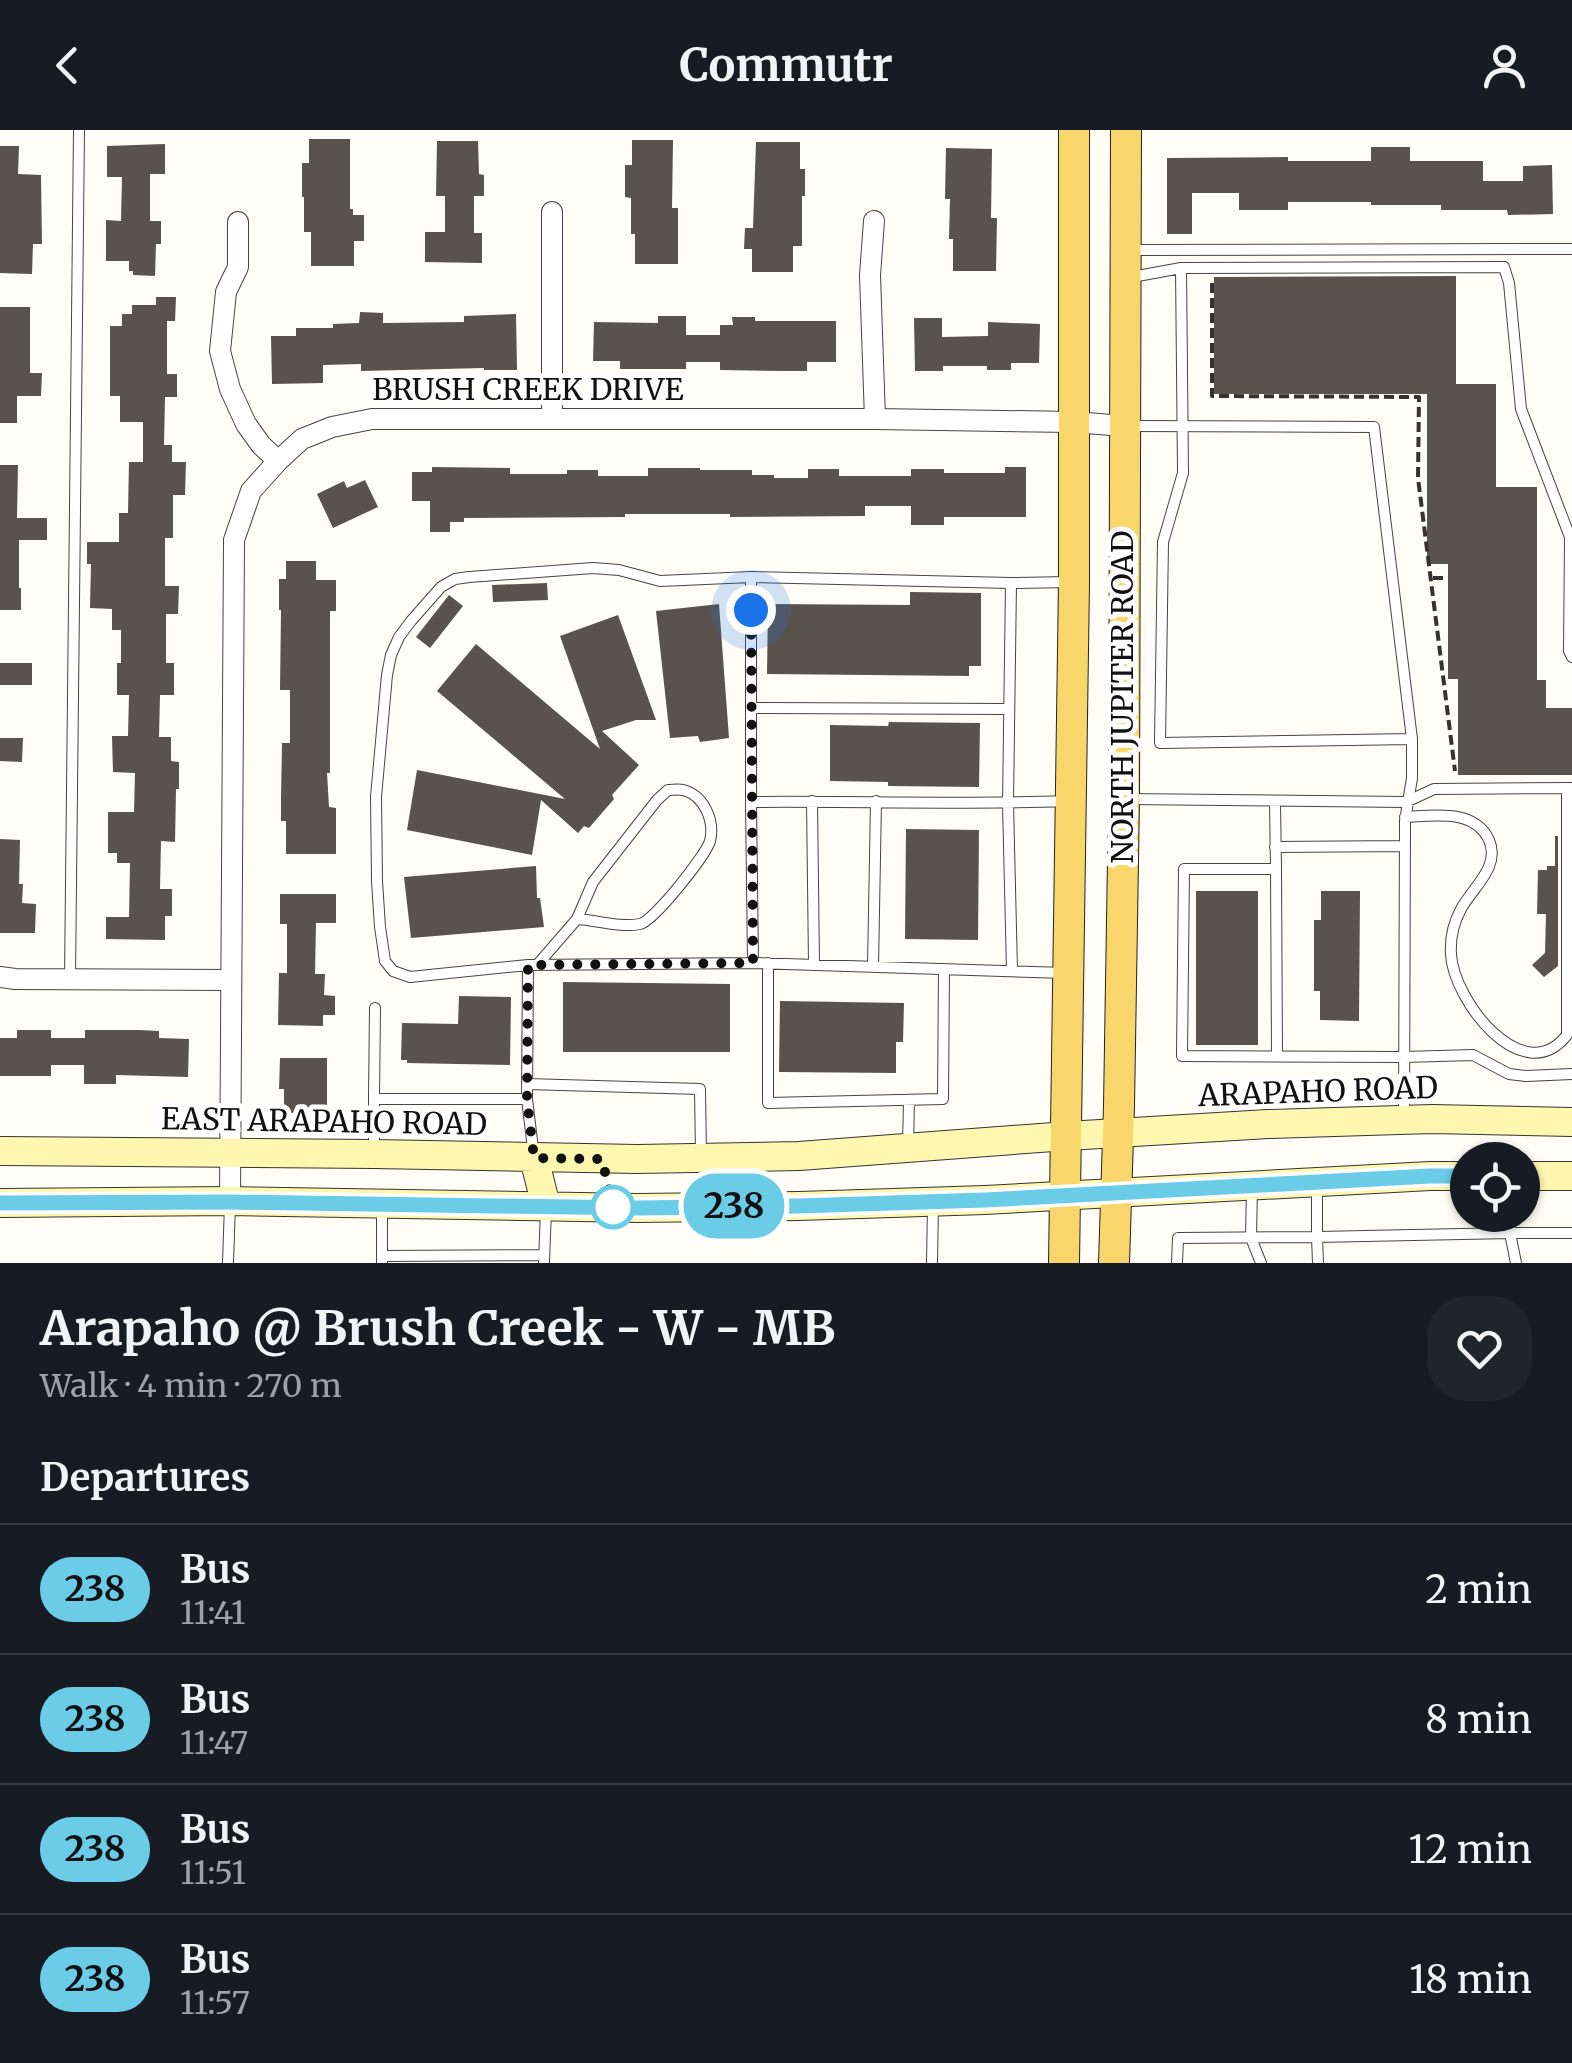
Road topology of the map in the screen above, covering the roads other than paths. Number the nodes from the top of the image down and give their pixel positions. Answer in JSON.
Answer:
{"nodes":[{"id":1,"x":79,"y":130,"type":"edge"},
{"id":2,"x":1074,"y":130,"type":"edge"},
{"id":3,"x":1126,"y":130,"type":"edge"},
{"id":4,"x":552,"y":212,"type":"dead end"},
{"id":5,"x":874,"y":221,"type":"dead end"},
{"id":6,"x":238,"y":222,"type":"dead end"},
{"id":7,"x":1572,"y":249,"type":"edge"},
{"id":8,"x":1126,"y":264,"type":"junction"},
{"id":9,"x":1181,"y":268,"type":"junction"},
{"id":10,"x":552,"y":418,"type":"junction"},
{"id":11,"x":875,"y":418,"type":"junction"},
{"id":12,"x":1074,"y":422,"type":"junction"},
{"id":13,"x":1124,"y":426,"type":"junction"},
{"id":14,"x":1181,"y":427,"type":"junction"},
{"id":15,"x":278,"y":460,"type":"junction"},
{"id":16,"x":750,"y":577,"type":"junction"},
{"id":17,"x":1074,"y":582,"type":"junction"},
{"id":18,"x":1010,"y":583,"type":"junction"},
{"id":19,"x":1572,"y":657,"type":"edge"},
{"id":20,"x":751,"y":708,"type":"junction"},
{"id":21,"x":1009,"y":709,"type":"junction"},
{"id":22,"x":1412,"y":740,"type":"junction"},
{"id":23,"x":1570,"y":788,"type":"edge"},
{"id":24,"x":876,"y":800,"type":"junction"},
{"id":25,"x":1124,"y":800,"type":"junction"},
{"id":26,"x":812,"y":801,"type":"junction"},
{"id":27,"x":1072,"y":801,"type":"junction"},
{"id":28,"x":752,"y":802,"type":"junction"},
{"id":29,"x":1274,"y":802,"type":"junction"},
{"id":30,"x":1406,"y":802,"type":"junction"},
{"id":31,"x":1008,"y":804,"type":"junction"},
{"id":32,"x":1405,"y":817,"type":"junction"},
{"id":33,"x":1275,"y":846,"type":"junction"},
{"id":34,"x":1404,"y":846,"type":"junction"},
{"id":35,"x":1276,"y":869,"type":"junction"},
{"id":36,"x":577,"y":918,"type":"junction"},
{"id":37,"x":753,"y":963,"type":"junction"},
{"id":38,"x":768,"y":963,"type":"junction"},
{"id":39,"x":533,"y":964,"type":"junction"},
{"id":40,"x":814,"y":964,"type":"junction"},
{"id":41,"x":874,"y":967,"type":"junction"},
{"id":42,"x":944,"y":969,"type":"junction"},
{"id":43,"x":1012,"y":971,"type":"junction"},
{"id":44,"x":1069,"y":973,"type":"junction"},
{"id":45,"x":0,"y":977,"type":"edge"},
{"id":46,"x":70,"y":980,"type":"junction"},
{"id":47,"x":230,"y":980,"type":"junction"},
{"id":48,"x":375,"y":1008,"type":"dead end"},
{"id":49,"x":1570,"y":1015,"type":"edge"},
{"id":50,"x":1277,"y":1056,"type":"junction"},
{"id":51,"x":1404,"y":1057,"type":"junction"},
{"id":52,"x":1572,"y":1074,"type":"edge"},
{"id":53,"x":527,"y":1084,"type":"junction"},
{"id":54,"x":374,"y":1099,"type":"junction"},
{"id":55,"x":527,"y":1099,"type":"junction"},
{"id":56,"x":908,"y":1101,"type":"junction"},
{"id":57,"x":1404,"y":1120,"type":"junction"},
{"id":58,"x":1572,"y":1122,"type":"edge"},
{"id":59,"x":1119,"y":1133,"type":"junction"},
{"id":60,"x":1067,"y":1136,"type":"junction"},
{"id":61,"x":908,"y":1148,"type":"junction"},
{"id":62,"x":0,"y":1151,"type":"edge"},
{"id":63,"x":231,"y":1152,"type":"junction"},
{"id":64,"x":374,"y":1154,"type":"junction"},
{"id":65,"x":534,"y":1158,"type":"junction"},
{"id":66,"x":700,"y":1158,"type":"junction"},
{"id":67,"x":1540,"y":1176,"type":"edge"},
{"id":68,"x":1572,"y":1176,"type":"edge"},
{"id":69,"x":1450,"y":1177,"type":"edge"},
{"id":70,"x":1316,"y":1182,"type":"junction"},
{"id":71,"x":1252,"y":1185,"type":"junction"},
{"id":72,"x":1115,"y":1193,"type":"junction"},
{"id":73,"x":1064,"y":1194,"type":"junction"},
{"id":74,"x":230,"y":1202,"type":"junction"},
{"id":75,"x":933,"y":1202,"type":"junction"},
{"id":76,"x":0,"y":1203,"type":"edge"},
{"id":77,"x":382,"y":1204,"type":"junction"},
{"id":78,"x":546,"y":1206,"type":"junction"},
{"id":79,"x":1510,"y":1233,"type":"junction"},
{"id":80,"x":1572,"y":1233,"type":"edge"},
{"id":81,"x":1318,"y":1237,"type":"junction"},
{"id":82,"x":1251,"y":1238,"type":"junction"},
{"id":83,"x":544,"y":1259,"type":"edge"},
{"id":84,"x":382,"y":1260,"type":"edge"},
{"id":85,"x":228,"y":1263,"type":"edge"},
{"id":86,"x":932,"y":1263,"type":"edge"},
{"id":87,"x":1064,"y":1263,"type":"edge"},
{"id":88,"x":1114,"y":1263,"type":"edge"},
{"id":89,"x":1178,"y":1263,"type":"edge"},
{"id":90,"x":1262,"y":1263,"type":"edge"},
{"id":91,"x":1318,"y":1263,"type":"edge"},
{"id":92,"x":1516,"y":1263,"type":"edge"}],
"edges":[{"from":1,"to":46,"type":"lane"},
{"from":2,"to":12,"type":"main road","name":"NORTH JUPITER ROAD"},
{"from":3,"to":8,"type":"main road","name":"NORTH JUPITER ROAD"},
{"from":4,"to":10,"type":"street"},
{"from":5,"to":11,"type":"street"},
{"from":6,"to":15,"type":"street"},
{"from":7,"to":8,"type":"lane"},
{"from":8,"to":9,"type":"lane"},
{"from":8,"to":13,"type":"main road","name":"NORTH JUPITER ROAD"},
{"from":9,"to":14,"type":"lane"},
{"from":9,"to":19,"type":"lane"},
{"from":10,"to":11,"type":"street","name":"BRUSH CREEK DRIVE"},
{"from":10,"to":15,"type":"street","name":"BRUSH CREEK DRIVE"},
{"from":11,"to":12,"type":"street","name":"BRUSH CREEK DRIVE"},
{"from":12,"to":13,"type":"street","name":"BRUSH CREEK DRIVE"},
{"from":12,"to":17,"type":"main road","name":"NORTH JUPITER ROAD"},
{"from":13,"to":14,"type":"lane"},
{"from":13,"to":25,"type":"main road","name":"NORTH JUPITER ROAD"},
{"from":14,"to":22,"type":"lane"},
{"from":14,"to":22,"type":"lane"},
{"from":15,"to":47,"type":"street","name":"BRUSH CREEK DRIVE"},
{"from":16,"to":18,"type":"lane"},
{"from":16,"to":20,"type":"lane"},
{"from":16,"to":39,"type":"lane"},
{"from":17,"to":18,"type":"lane"},
{"from":17,"to":27,"type":"main road","name":"NORTH JUPITER ROAD"},
{"from":18,"to":21,"type":"lane"},
{"from":20,"to":21,"type":"lane"},
{"from":20,"to":28,"type":"lane"},
{"from":21,"to":31,"type":"lane"},
{"from":22,"to":30,"type":"lane"},
{"from":23,"to":30,"type":"lane"},
{"from":23,"to":49,"type":"lane"},
{"from":24,"to":26,"type":"lane"},
{"from":24,"to":31,"type":"lane"},
{"from":24,"to":41,"type":"lane"},
{"from":25,"to":27,"type":"main road"},
{"from":25,"to":29,"type":"lane"},
{"from":25,"to":59,"type":"main road","name":"NORTH JUPITER ROAD"},
{"from":26,"to":28,"type":"lane"},
{"from":26,"to":40,"type":"lane"},
{"from":27,"to":31,"type":"lane"},
{"from":27,"to":44,"type":"main road","name":"NORTH JUPITER ROAD"},
{"from":28,"to":37,"type":"lane"},
{"from":29,"to":30,"type":"lane"},
{"from":29,"to":33,"type":"lane"},
{"from":30,"to":32,"type":"lane"},
{"from":31,"to":43,"type":"lane"},
{"from":32,"to":34,"type":"lane"},
{"from":32,"to":49,"type":"lane"},
{"from":33,"to":34,"type":"lane"},
{"from":33,"to":35,"type":"lane"},
{"from":34,"to":51,"type":"lane"},
{"from":35,"to":50,"type":"lane"},
{"from":35,"to":50,"type":"lane"},
{"from":36,"to":36,"type":"lane"},
{"from":36,"to":39,"type":"lane"},
{"from":37,"to":38,"type":"lane"},
{"from":37,"to":39,"type":"lane"},
{"from":38,"to":40,"type":"lane"},
{"from":38,"to":56,"type":"lane"},
{"from":39,"to":53,"type":"lane"},
{"from":40,"to":41,"type":"lane"},
{"from":41,"to":42,"type":"lane"},
{"from":42,"to":43,"type":"lane"},
{"from":42,"to":56,"type":"lane"},
{"from":43,"to":44,"type":"lane"},
{"from":44,"to":60,"type":"main road","name":"NORTH JUPITER ROAD"},
{"from":45,"to":46,"type":"street"},
{"from":46,"to":47,"type":"street"},
{"from":47,"to":63,"type":"street","name":"BRUSH CREEK DRIVE"},
{"from":48,"to":54,"type":"lane"},
{"from":50,"to":51,"type":"lane"},
{"from":51,"to":52,"type":"lane"},
{"from":51,"to":57,"type":"lane"},
{"from":53,"to":55,"type":"lane"},
{"from":53,"to":66,"type":"lane"},
{"from":54,"to":55,"type":"lane"},
{"from":54,"to":64,"type":"lane"},
{"from":55,"to":65,"type":"lane"},
{"from":56,"to":61,"type":"lane"},
{"from":57,"to":58,"type":"main road","name":"ARAPAHO ROAD"},
{"from":57,"to":59,"type":"main road","name":"ARAPAHO ROAD"},
{"from":59,"to":60,"type":"main road","name":"ARAPAHO ROAD"},
{"from":59,"to":72,"type":"main road","name":"NORTH JUPITER ROAD"},
{"from":60,"to":61,"type":"main road","name":"EAST ARAPAHO ROAD"},
{"from":60,"to":73,"type":"main road","name":"NORTH JUPITER ROAD"},
{"from":61,"to":66,"type":"main road","name":"EAST ARAPAHO ROAD"},
{"from":62,"to":63,"type":"main road","name":"EAST ARAPAHO ROAD"},
{"from":63,"to":64,"type":"main road","name":"EAST ARAPAHO ROAD"},
{"from":63,"to":74,"type":"street","name":"BRUSH CREEK DRIVE"},
{"from":64,"to":65,"type":"main road","name":"EAST ARAPAHO ROAD"},
{"from":65,"to":66,"type":"main road","name":"EAST ARAPAHO ROAD"},
{"from":65,"to":78,"type":"main road"},
{"from":67,"to":68,"type":"main road"},
{"from":69,"to":70,"type":"main road"},
{"from":70,"to":71,"type":"main road"},
{"from":70,"to":81,"type":"lane"},
{"from":71,"to":72,"type":"main road"},
{"from":71,"to":82,"type":"lane"},
{"from":72,"to":73,"type":"main road"},
{"from":72,"to":88,"type":"main road","name":"NORTH JUPITER ROAD"},
{"from":73,"to":75,"type":"main road"},
{"from":73,"to":87,"type":"main road","name":"NORTH JUPITER ROAD"},
{"from":74,"to":76,"type":"main road"},
{"from":74,"to":77,"type":"main road"},
{"from":74,"to":85,"type":"lane"},
{"from":75,"to":78,"type":"main road"},
{"from":75,"to":86,"type":"lane"},
{"from":77,"to":78,"type":"main road"},
{"from":77,"to":84,"type":"lane"},
{"from":78,"to":83,"type":"lane"},
{"from":79,"to":80,"type":"lane"},
{"from":79,"to":81,"type":"lane"},
{"from":79,"to":92,"type":"lane"},
{"from":81,"to":82,"type":"lane"},
{"from":81,"to":91,"type":"lane"},
{"from":82,"to":89,"type":"lane"},
{"from":82,"to":90,"type":"lane"},
{"from":83,"to":84,"type":"lane"}]}
